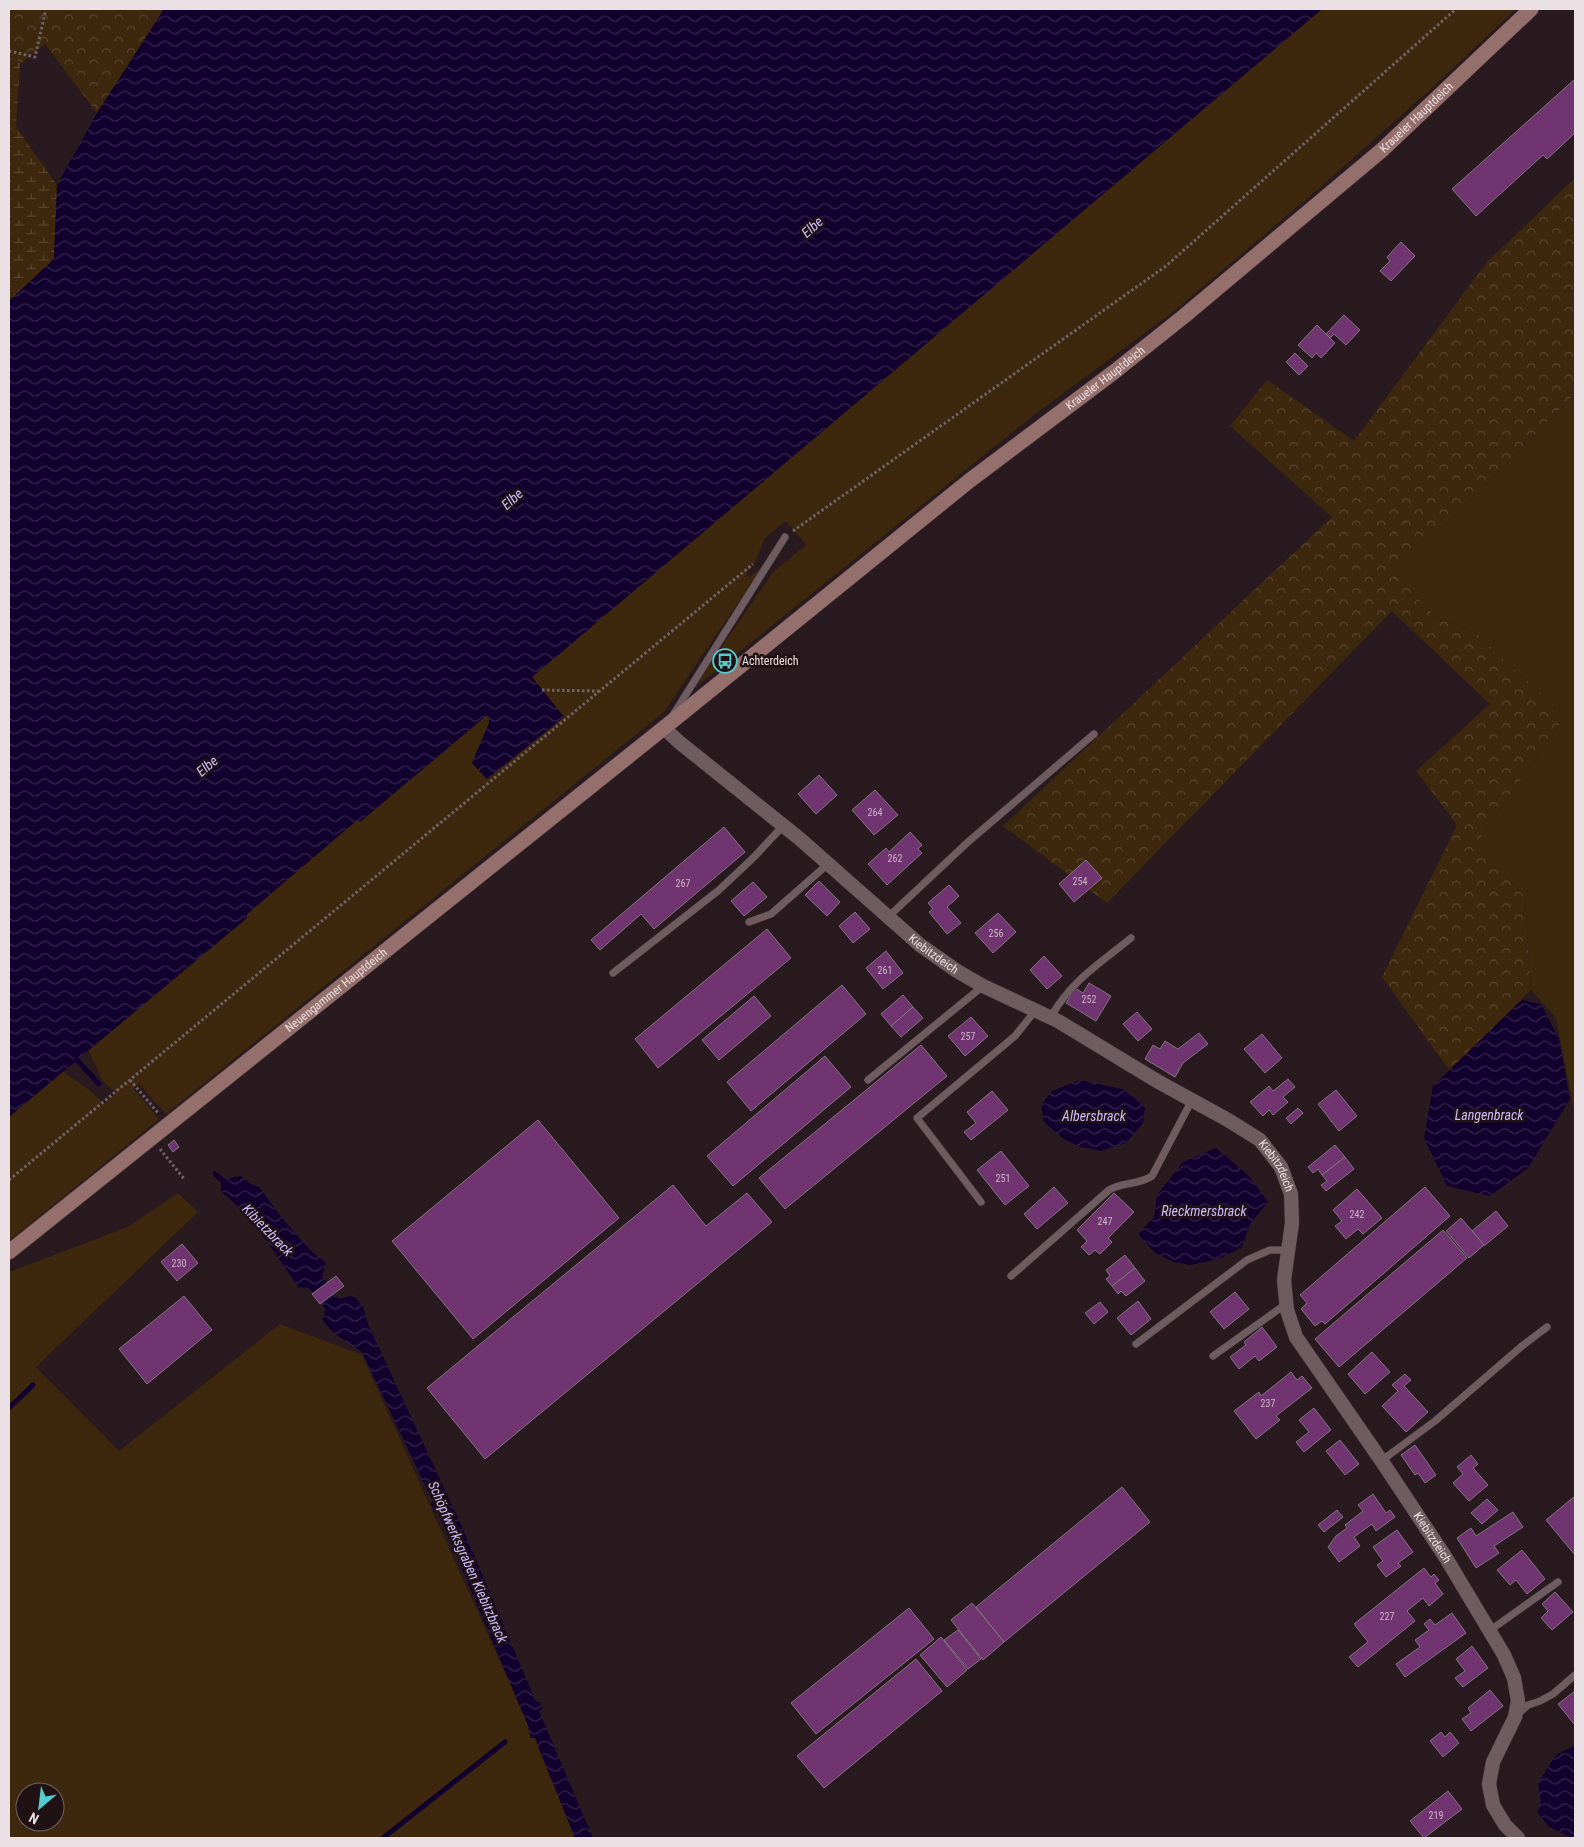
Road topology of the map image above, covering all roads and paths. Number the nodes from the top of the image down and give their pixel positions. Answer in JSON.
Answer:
{"nodes":[{"id":1,"x":46,"y":9,"type":"edge"},
{"id":2,"x":1456,"y":9,"type":"edge"},
{"id":3,"x":1531,"y":9,"type":"edge"},
{"id":4,"x":9,"y":51,"type":"edge"},
{"id":5,"x":785,"y":537,"type":"joint"},
{"id":6,"x":755,"y":562,"type":"dead end"},
{"id":7,"x":542,"y":690,"type":"dead end"},
{"id":8,"x":599,"y":691,"type":"junction"},
{"id":9,"x":665,"y":727,"type":"junction"},
{"id":10,"x":1094,"y":734,"type":"dead end"},
{"id":11,"x":783,"y":826,"type":"junction"},
{"id":12,"x":828,"y":864,"type":"junction"},
{"id":13,"x":888,"y":917,"type":"junction"},
{"id":14,"x":749,"y":922,"type":"dead end"},
{"id":15,"x":1131,"y":938,"type":"dead end"},
{"id":16,"x":613,"y":973,"type":"dead end"},
{"id":17,"x":983,"y":986,"type":"junction"},
{"id":18,"x":1035,"y":1011,"type":"junction"},
{"id":19,"x":1050,"y":1018,"type":"junction"},
{"id":20,"x":130,"y":1080,"type":"junction"},
{"id":21,"x":868,"y":1080,"type":"dead end"},
{"id":22,"x":1192,"y":1100,"type":"junction"},
{"id":23,"x":168,"y":1125,"type":"junction"},
{"id":24,"x":151,"y":1138,"type":"junction"},
{"id":25,"x":9,"y":1180,"type":"edge"},
{"id":26,"x":185,"y":1180,"type":"dead end"},
{"id":27,"x":981,"y":1202,"type":"dead end"},
{"id":28,"x":1290,"y":1250,"type":"junction"},
{"id":29,"x":9,"y":1252,"type":"edge"},
{"id":30,"x":1011,"y":1276,"type":"dead end"},
{"id":31,"x":1286,"y":1304,"type":"junction"},
{"id":32,"x":1547,"y":1327,"type":"dead end"},
{"id":33,"x":1136,"y":1344,"type":"dead end"},
{"id":34,"x":1213,"y":1356,"type":"dead end"},
{"id":35,"x":1381,"y":1461,"type":"junction"},
{"id":36,"x":1558,"y":1582,"type":"dead end"},
{"id":37,"x":1489,"y":1631,"type":"junction"},
{"id":38,"x":1575,"y":1675,"type":"edge"},
{"id":39,"x":1515,"y":1717,"type":"junction"},
{"id":40,"x":1518,"y":1838,"type":"edge"}],
"edges":[{"from":1,"to":4,"type":"path"},
{"from":2,"to":5,"type":"path"},
{"from":3,"to":9,"type":"street","name":"Kraueler Hauptdeich"},
{"from":5,"to":9,"type":"lane"},
{"from":6,"to":8,"type":"path"},
{"from":7,"to":8,"type":"path"},
{"from":8,"to":20,"type":"path"},
{"from":9,"to":11,"type":"street","name":"Kiebitzdeich"},
{"from":9,"to":23,"type":"street","name":"Neuengammer Hauptdeich"},
{"from":10,"to":13,"type":"lane"},
{"from":11,"to":12,"type":"street","name":"Kiebitzdeich"},
{"from":11,"to":16,"type":"lane"},
{"from":12,"to":13,"type":"street","name":"Kiebitzdeich"},
{"from":12,"to":14,"type":"lane"},
{"from":13,"to":17,"type":"street","name":"Kiebitzdeich"},
{"from":15,"to":19,"type":"lane"},
{"from":17,"to":18,"type":"street","name":"Kiebitzdeich"},
{"from":17,"to":21,"type":"lane"},
{"from":18,"to":19,"type":"street","name":"Kiebitzdeich"},
{"from":18,"to":27,"type":"lane"},
{"from":19,"to":22,"type":"street","name":"Kiebitzdeich"},
{"from":20,"to":23,"type":"path"},
{"from":20,"to":25,"type":"path"},
{"from":22,"to":28,"type":"street","name":"Kiebitzdeich"},
{"from":22,"to":30,"type":"lane"},
{"from":23,"to":24,"type":"street","name":"Neuengammer Hauptdeich"},
{"from":24,"to":26,"type":"path"},
{"from":24,"to":29,"type":"street","name":"Neuengammer Hauptdeich"},
{"from":28,"to":31,"type":"street","name":"Kiebitzdeich"},
{"from":28,"to":33,"type":"lane"},
{"from":31,"to":34,"type":"lane"},
{"from":31,"to":35,"type":"street","name":"Kiebitzdeich"},
{"from":32,"to":35,"type":"lane"},
{"from":35,"to":37,"type":"street","name":"Kiebitzdeich"},
{"from":36,"to":37,"type":"lane"},
{"from":37,"to":39,"type":"street","name":"Kiebitzdeich"},
{"from":38,"to":39,"type":"lane"},
{"from":39,"to":40,"type":"street","name":"Kiebitzdeich"}]}
